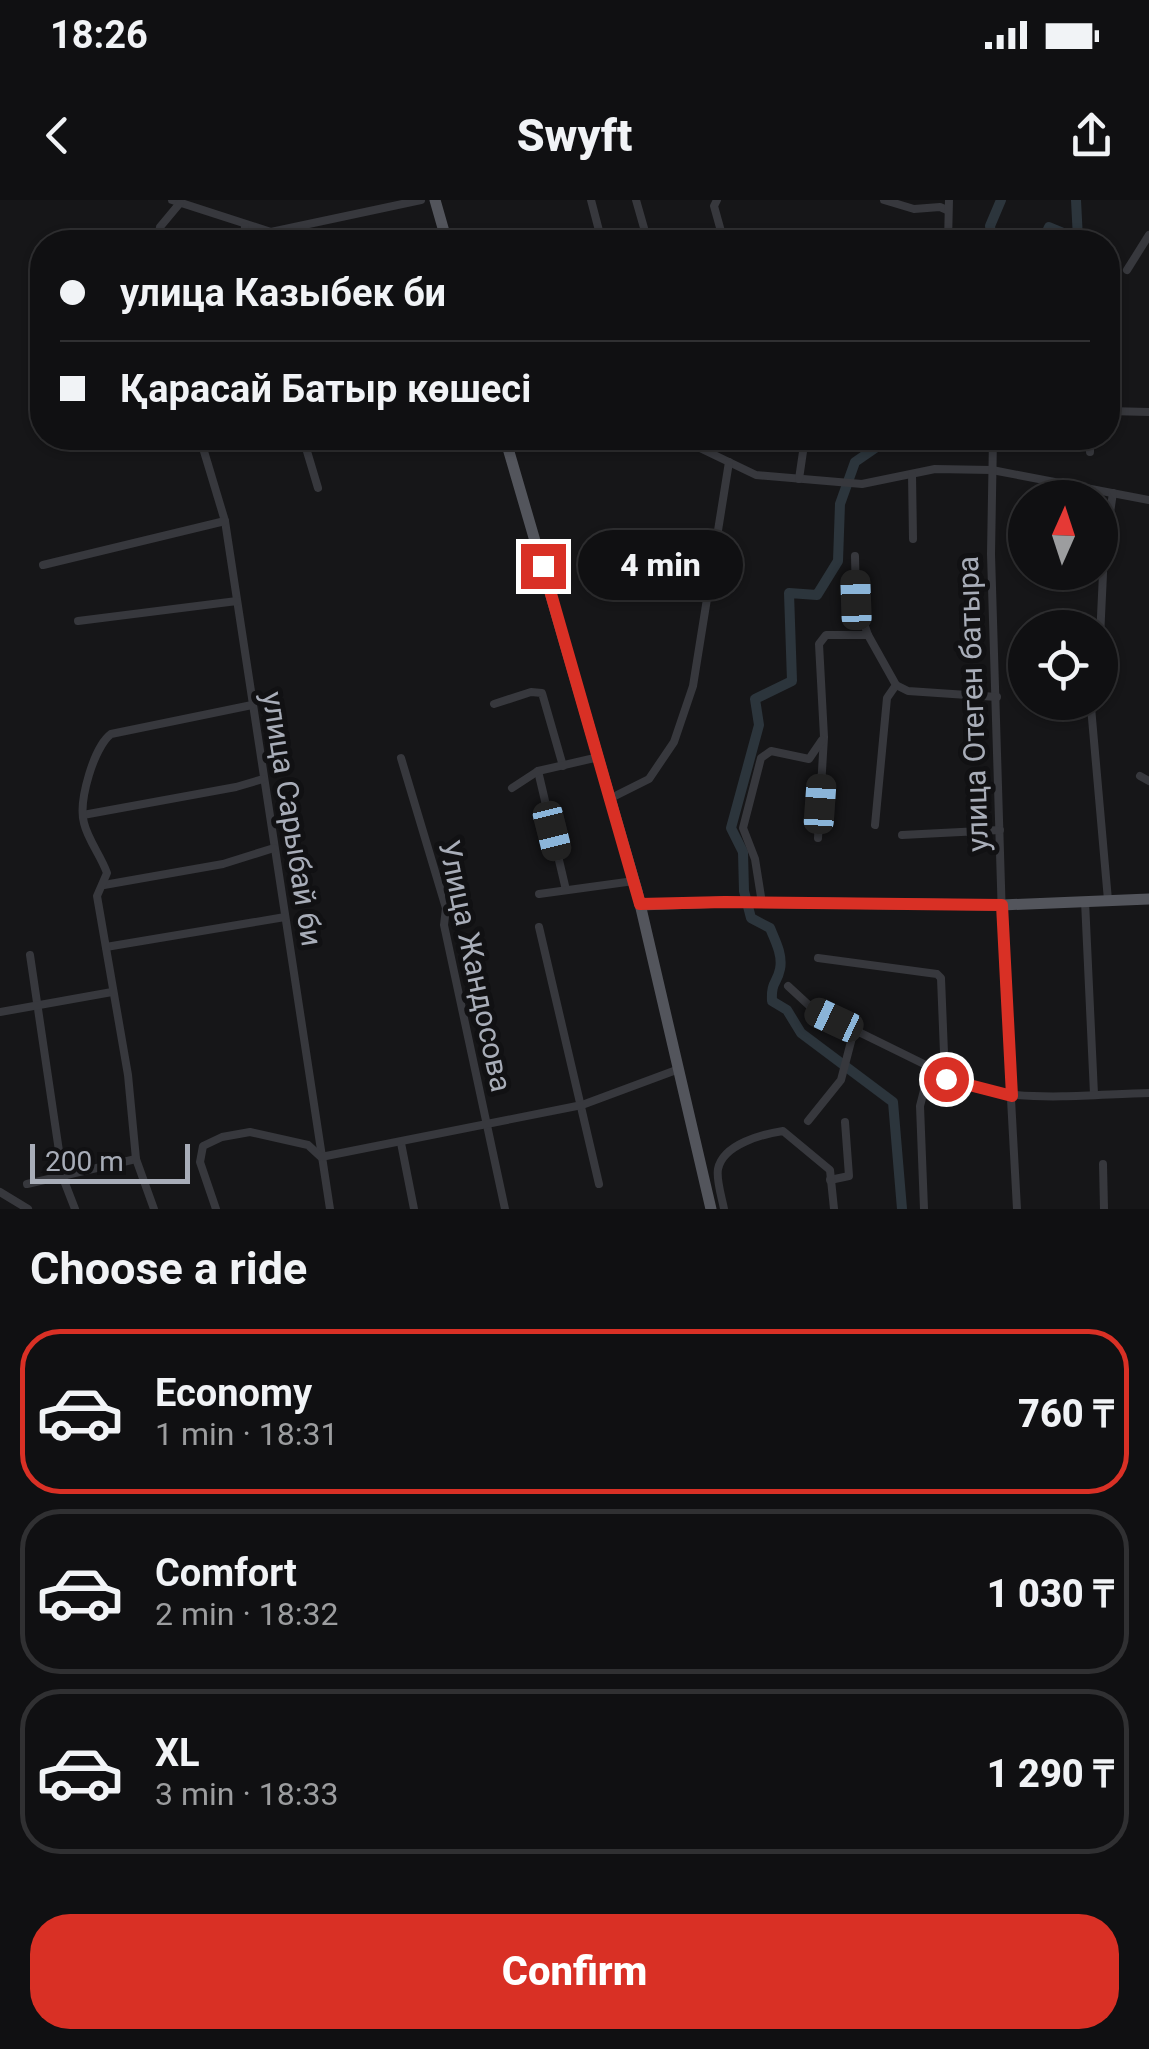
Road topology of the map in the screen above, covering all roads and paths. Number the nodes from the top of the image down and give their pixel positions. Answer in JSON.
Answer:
{"nodes":[{"id":1,"x":420,"y":200,"type":"edge"},
{"id":2,"x":435,"y":200,"type":"edge"},
{"id":3,"x":591,"y":200,"type":"edge"},
{"id":4,"x":636,"y":200,"type":"edge"},
{"id":5,"x":717,"y":200,"type":"edge"},
{"id":6,"x":884,"y":200,"type":"edge"},
{"id":7,"x":176,"y":202,"type":"edge"},
{"id":8,"x":948,"y":205,"type":"edge"},
{"id":9,"x":246,"y":226,"type":"junction"},
{"id":10,"x":159,"y":230,"type":"edge"},
{"id":11,"x":246,"y":230,"type":"edge"},
{"id":12,"x":263,"y":230,"type":"edge"},
{"id":13,"x":281,"y":230,"type":"edge"},
{"id":14,"x":444,"y":230,"type":"edge"},
{"id":15,"x":599,"y":230,"type":"edge"},
{"id":16,"x":645,"y":230,"type":"edge"},
{"id":17,"x":721,"y":230,"type":"edge"},
{"id":18,"x":1149,"y":236,"type":"edge"},
{"id":19,"x":1127,"y":270,"type":"dead end"},
{"id":20,"x":1120,"y":411,"type":"edge"},
{"id":21,"x":1149,"y":412,"type":"edge"},
{"id":22,"x":204,"y":450,"type":"edge"},
{"id":23,"x":307,"y":450,"type":"edge"},
{"id":24,"x":509,"y":450,"type":"edge"},
{"id":25,"x":704,"y":450,"type":"edge"},
{"id":26,"x":803,"y":450,"type":"edge"},
{"id":27,"x":993,"y":450,"type":"edge"},
{"id":28,"x":729,"y":462,"type":"junction"},
{"id":29,"x":992,"y":470,"type":"junction"},
{"id":30,"x":912,"y":474,"type":"junction"},
{"id":31,"x":799,"y":479,"type":"junction"},
{"id":32,"x":1044,"y":480,"type":"edge"},
{"id":33,"x":318,"y":488,"type":"dead end"},
{"id":34,"x":1118,"y":494,"type":"edge"},
{"id":35,"x":1149,"y":500,"type":"edge"},
{"id":36,"x":225,"y":521,"type":"junction"},
{"id":37,"x":913,"y":539,"type":"dead end"},
{"id":38,"x":855,"y":556,"type":"dead end"},
{"id":39,"x":43,"y":565,"type":"dead end"},
{"id":40,"x":237,"y":602,"type":"junction"},
{"id":41,"x":78,"y":621,"type":"dead end"},
{"id":42,"x":868,"y":635,"type":"junction"},
{"id":43,"x":896,"y":685,"type":"junction"},
{"id":44,"x":997,"y":697,"type":"junction"},
{"id":45,"x":494,"y":704,"type":"dead end"},
{"id":46,"x":252,"y":705,"type":"junction"},
{"id":47,"x":1093,"y":720,"type":"edge"},
{"id":48,"x":824,"y":736,"type":"junction"},
{"id":49,"x":401,"y":758,"type":"dead end"},
{"id":50,"x":599,"y":758,"type":"junction"},
{"id":51,"x":563,"y":766,"type":"junction"},
{"id":52,"x":538,"y":772,"type":"junction"},
{"id":53,"x":264,"y":778,"type":"junction"},
{"id":54,"x":512,"y":788,"type":"dead end"},
{"id":55,"x":611,"y":798,"type":"junction"},
{"id":56,"x":83,"y":814,"type":"junction"},
{"id":57,"x":875,"y":824,"type":"dead end"},
{"id":58,"x":1000,"y":830,"type":"junction"},
{"id":59,"x":902,"y":835,"type":"dead end"},
{"id":60,"x":818,"y":838,"type":"dead end"},
{"id":61,"x":274,"y":848,"type":"junction"},
{"id":62,"x":634,"y":881,"type":"junction"},
{"id":63,"x":104,"y":885,"type":"junction"},
{"id":64,"x":566,"y":890,"type":"junction"},
{"id":65,"x":540,"y":894,"type":"dead end"},
{"id":66,"x":1149,"y":899,"type":"edge"},
{"id":67,"x":1108,"y":900,"type":"junction"},
{"id":68,"x":1085,"y":901,"type":"junction"},
{"id":69,"x":759,"y":903,"type":"junction"},
{"id":70,"x":640,"y":904,"type":"junction"},
{"id":71,"x":1002,"y":905,"type":"junction"},
{"id":72,"x":285,"y":917,"type":"junction"},
{"id":73,"x":539,"y":927,"type":"dead end"},
{"id":74,"x":106,"y":947,"type":"junction"},
{"id":75,"x":30,"y":955,"type":"dead end"},
{"id":76,"x":818,"y":958,"type":"dead end"},
{"id":77,"x":788,"y":986,"type":"dead end"},
{"id":78,"x":112,"y":992,"type":"junction"},
{"id":79,"x":39,"y":1006,"type":"junction"},
{"id":80,"x":0,"y":1012,"type":"edge"},
{"id":81,"x":854,"y":1030,"type":"junction"},
{"id":82,"x":930,"y":1067,"type":"junction"},
{"id":83,"x":679,"y":1070,"type":"junction"},
{"id":84,"x":946,"y":1079,"type":"junction"},
{"id":85,"x":1094,"y":1094,"type":"junction"},
{"id":86,"x":1149,"y":1094,"type":"edge"},
{"id":87,"x":1012,"y":1096,"type":"junction"},
{"id":88,"x":582,"y":1105,"type":"junction"},
{"id":89,"x":808,"y":1122,"type":"dead end"},
{"id":90,"x":845,"y":1122,"type":"dead end"},
{"id":91,"x":487,"y":1126,"type":"junction"},
{"id":92,"x":401,"y":1142,"type":"junction"},
{"id":93,"x":321,"y":1156,"type":"junction"},
{"id":94,"x":136,"y":1158,"type":"junction"},
{"id":95,"x":1103,"y":1164,"type":"dead end"},
{"id":96,"x":63,"y":1178,"type":"junction"},
{"id":97,"x":830,"y":1180,"type":"junction"},
{"id":98,"x":26,"y":1184,"type":"dead end"},
{"id":99,"x":598,"y":1184,"type":"dead end"},
{"id":100,"x":0,"y":1192,"type":"edge"},
{"id":101,"x":27,"y":1208,"type":"edge"},
{"id":102,"x":74,"y":1209,"type":"edge"},
{"id":103,"x":154,"y":1209,"type":"edge"},
{"id":104,"x":216,"y":1209,"type":"edge"},
{"id":105,"x":330,"y":1209,"type":"edge"},
{"id":106,"x":414,"y":1209,"type":"edge"},
{"id":107,"x":505,"y":1209,"type":"edge"},
{"id":108,"x":712,"y":1209,"type":"edge"},
{"id":109,"x":724,"y":1209,"type":"edge"},
{"id":110,"x":834,"y":1209,"type":"edge"},
{"id":111,"x":924,"y":1209,"type":"edge"},
{"id":112,"x":1018,"y":1209,"type":"edge"},
{"id":113,"x":1104,"y":1209,"type":"edge"}],
"edges":[{"from":1,"to":13,"type":"street"},
{"from":2,"to":14,"type":"main road"},
{"from":3,"to":15,"type":"street"},
{"from":4,"to":16,"type":"street"},
{"from":5,"to":17,"type":"street"},
{"from":6,"to":8,"type":"street"},
{"from":7,"to":9,"type":"street"},
{"from":7,"to":10,"type":"street"},
{"from":9,"to":11,"type":"street"},
{"from":9,"to":12,"type":"street"},
{"from":18,"to":19,"type":"street"},
{"from":20,"to":21,"type":"street"},
{"from":22,"to":36,"type":"street","name":"улица Сарыбай би"},
{"from":23,"to":33,"type":"street"},
{"from":24,"to":50,"type":"main road"},
{"from":25,"to":28,"type":"street"},
{"from":26,"to":31,"type":"street"},
{"from":27,"to":29,"type":"street","name":"улица Отеген батыра"},
{"from":28,"to":31,"type":"street"},
{"from":28,"to":55,"type":"street"},
{"from":29,"to":30,"type":"street"},
{"from":29,"to":32,"type":"street"},
{"from":29,"to":44,"type":"street","name":"улица Отеген батыра"},
{"from":30,"to":31,"type":"street"},
{"from":30,"to":37,"type":"street"},
{"from":34,"to":35,"type":"street"},
{"from":36,"to":39,"type":"street"},
{"from":36,"to":40,"type":"street","name":"улица Сарыбай би"},
{"from":38,"to":42,"type":"street"},
{"from":40,"to":41,"type":"street"},
{"from":40,"to":46,"type":"street","name":"улица Сарыбай би"},
{"from":42,"to":43,"type":"street"},
{"from":42,"to":48,"type":"street"},
{"from":43,"to":44,"type":"street"},
{"from":43,"to":57,"type":"street"},
{"from":44,"to":58,"type":"street","name":"улица Отеген батыра"},
{"from":45,"to":51,"type":"street"},
{"from":46,"to":53,"type":"street","name":"улица Сарыбай би"},
{"from":46,"to":56,"type":"street"},
{"from":47,"to":67,"type":"street"},
{"from":48,"to":60,"type":"street"},
{"from":48,"to":69,"type":"street"},
{"from":49,"to":91,"type":"street","name":"Улица Жандосова"},
{"from":50,"to":51,"type":"street"},
{"from":50,"to":55,"type":"main road"},
{"from":51,"to":52,"type":"street"},
{"from":52,"to":54,"type":"street"},
{"from":52,"to":64,"type":"street"},
{"from":53,"to":56,"type":"street"},
{"from":53,"to":61,"type":"street","name":"улица Сарыбай би"},
{"from":55,"to":62,"type":"main road"},
{"from":56,"to":63,"type":"street"},
{"from":58,"to":59,"type":"street"},
{"from":58,"to":71,"type":"street","name":"улица Отеген батыра"},
{"from":61,"to":63,"type":"street"},
{"from":61,"to":72,"type":"street","name":"улица Сарыбай би"},
{"from":62,"to":64,"type":"street"},
{"from":62,"to":70,"type":"main road"},
{"from":63,"to":74,"type":"street"},
{"from":64,"to":65,"type":"street"},
{"from":66,"to":67,"type":"main road"},
{"from":67,"to":68,"type":"main road"},
{"from":68,"to":71,"type":"main road"},
{"from":68,"to":85,"type":"street"},
{"from":69,"to":70,"type":"main road"},
{"from":69,"to":71,"type":"main road"},
{"from":70,"to":83,"type":"main road"},
{"from":71,"to":87,"type":"street","name":"улица Отеген батыра"},
{"from":72,"to":74,"type":"street"},
{"from":72,"to":93,"type":"street","name":"улица Сарыбай би"},
{"from":73,"to":88,"type":"street"},
{"from":74,"to":78,"type":"street"},
{"from":75,"to":79,"type":"street"},
{"from":76,"to":84,"type":"street"},
{"from":77,"to":81,"type":"street"},
{"from":78,"to":79,"type":"street"},
{"from":78,"to":94,"type":"street"},
{"from":79,"to":80,"type":"street"},
{"from":79,"to":96,"type":"street"},
{"from":81,"to":82,"type":"street"},
{"from":81,"to":89,"type":"street"},
{"from":82,"to":84,"type":"street"},
{"from":82,"to":111,"type":"street"},
{"from":83,"to":88,"type":"street","name":"Улица Жандосова"},
{"from":83,"to":108,"type":"main road"},
{"from":84,"to":87,"type":"street"},
{"from":85,"to":86,"type":"street"},
{"from":85,"to":87,"type":"street"},
{"from":87,"to":112,"type":"street","name":"улица Отеген батыра"},
{"from":88,"to":91,"type":"street","name":"Улица Жандосова"},
{"from":88,"to":99,"type":"street"},
{"from":90,"to":97,"type":"street"},
{"from":91,"to":92,"type":"street","name":"Улица Жандосова"},
{"from":91,"to":107,"type":"street","name":"Улица Жандосова"},
{"from":92,"to":93,"type":"street","name":"Улица Жандосова"},
{"from":92,"to":106,"type":"street"},
{"from":93,"to":104,"type":"street"},
{"from":93,"to":105,"type":"street","name":"улица Сарыбай би"},
{"from":94,"to":96,"type":"street"},
{"from":94,"to":103,"type":"street"},
{"from":95,"to":113,"type":"street"},
{"from":96,"to":98,"type":"street"},
{"from":96,"to":102,"type":"street"},
{"from":97,"to":109,"type":"street"},
{"from":97,"to":110,"type":"street"},
{"from":100,"to":101,"type":"street"}]}
